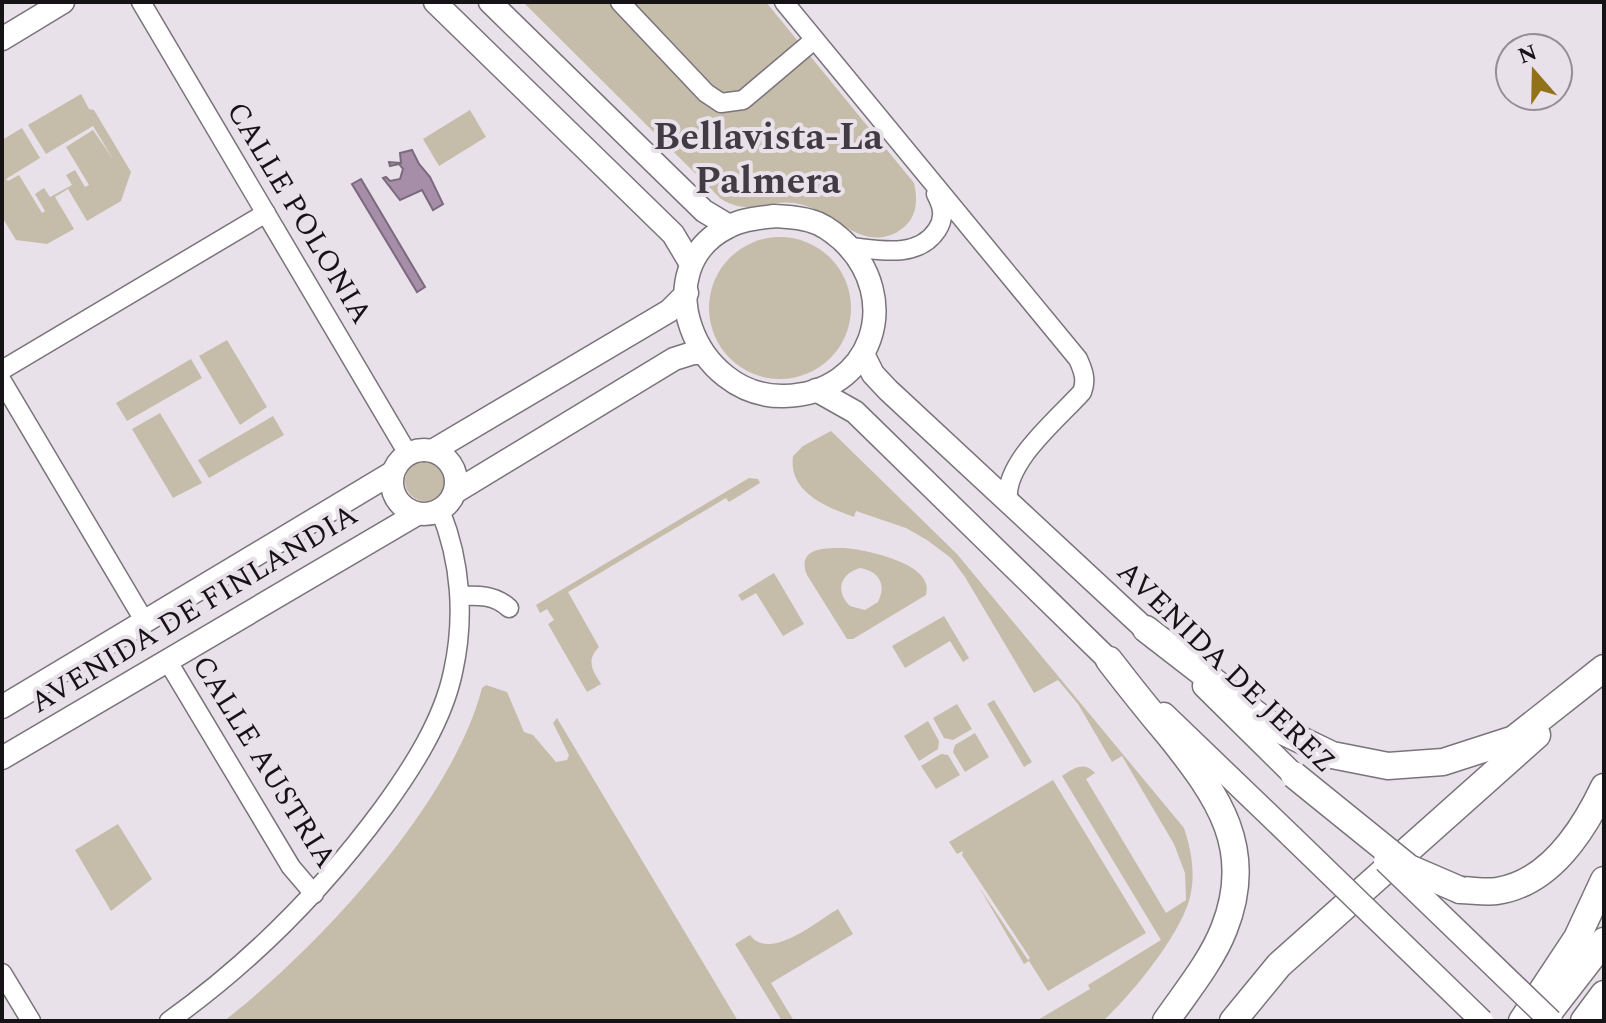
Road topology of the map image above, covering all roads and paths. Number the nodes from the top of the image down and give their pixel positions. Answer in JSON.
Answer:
{"nodes":[{"id":1,"x":63,"y":2,"type":"edge"},
{"id":2,"x":141,"y":2,"type":"edge"},
{"id":3,"x":435,"y":2,"type":"edge"},
{"id":4,"x":490,"y":2,"type":"edge"},
{"id":5,"x":620,"y":2,"type":"edge"},
{"id":6,"x":784,"y":2,"type":"edge"},
{"id":7,"x":2,"y":39,"type":"edge"},
{"id":8,"x":814,"y":40,"type":"junction"},
{"id":9,"x":930,"y":181,"type":"junction"},
{"id":10,"x":266,"y":213,"type":"junction"},
{"id":11,"x":729,"y":226,"type":"junction"},
{"id":12,"x":850,"y":247,"type":"junction"},
{"id":13,"x":691,"y":264,"type":"junction"},
{"id":14,"x":687,"y":293,"type":"junction"},
{"id":15,"x":702,"y":353,"type":"junction"},
{"id":16,"x":863,"y":354,"type":"junction"},
{"id":17,"x":2,"y":370,"type":"edge"},
{"id":18,"x":2,"y":381,"type":"edge"},
{"id":19,"x":816,"y":390,"type":"junction"},
{"id":20,"x":434,"y":450,"type":"junction"},
{"id":21,"x":408,"y":454,"type":"junction"},
{"id":22,"x":392,"y":473,"type":"junction"},
{"id":23,"x":455,"y":492,"type":"junction"},
{"id":24,"x":1008,"y":500,"type":"junction"},
{"id":25,"x":440,"y":510,"type":"junction"},
{"id":26,"x":417,"y":514,"type":"junction"},
{"id":27,"x":460,"y":596,"type":"junction"},
{"id":28,"x":509,"y":608,"type":"dead end"},
{"id":29,"x":145,"y":622,"type":"junction"},
{"id":30,"x":1146,"y":629,"type":"junction"},
{"id":31,"x":167,"y":660,"type":"junction"},
{"id":32,"x":1109,"y":660,"type":"junction"},
{"id":33,"x":1604,"y":670,"type":"edge"},
{"id":34,"x":2,"y":707,"type":"edge"},
{"id":35,"x":2,"y":758,"type":"edge"},
{"id":36,"x":1294,"y":775,"type":"junction"},
{"id":37,"x":1604,"y":787,"type":"edge"},
{"id":38,"x":1604,"y":880,"type":"edge"},
{"id":39,"x":314,"y":894,"type":"junction"},
{"id":40,"x":1604,"y":941,"type":"edge"},
{"id":41,"x":2,"y":973,"type":"edge"},
{"id":42,"x":1604,"y":994,"type":"edge"},
{"id":43,"x":31,"y":1021,"type":"edge"},
{"id":44,"x":169,"y":1021,"type":"edge"},
{"id":45,"x":1166,"y":1021,"type":"edge"},
{"id":46,"x":1233,"y":1021,"type":"edge"},
{"id":47,"x":1482,"y":1021,"type":"edge"},
{"id":48,"x":1522,"y":1021,"type":"edge"},
{"id":49,"x":1542,"y":1021,"type":"edge"},
{"id":50,"x":1551,"y":1021,"type":"edge"},
{"id":51,"x":1584,"y":1021,"type":"edge"}],
"edges":[{"from":1,"to":7,"type":"main road"},
{"from":2,"to":10,"type":"street","name":"CALLE POLONIA"},
{"from":3,"to":13,"type":"main road"},
{"from":4,"to":11,"type":"main road"},
{"from":5,"to":8,"type":"street"},
{"from":6,"to":8,"type":"street"},
{"from":8,"to":9,"type":"street"},
{"from":9,"to":12,"type":"street"},
{"from":9,"to":24,"type":"street"},
{"from":10,"to":17,"type":"street"},
{"from":10,"to":21,"type":"street","name":"CALLE POLONIA"},
{"from":11,"to":12,"type":"main road"},
{"from":11,"to":13,"type":"main road"},
{"from":12,"to":16,"type":"main road"},
{"from":13,"to":14,"type":"main road"},
{"from":14,"to":15,"type":"main road"},
{"from":14,"to":20,"type":"main road"},
{"from":15,"to":19,"type":"main road"},
{"from":15,"to":23,"type":"main road"},
{"from":16,"to":19,"type":"main road"},
{"from":16,"to":24,"type":"main road","name":"AVENIDA DE JEREZ"},
{"from":18,"to":29,"type":"street"},
{"from":19,"to":32,"type":"main road"},
{"from":20,"to":21,"type":"main road"},
{"from":20,"to":23,"type":"main road"},
{"from":21,"to":22,"type":"main road"},
{"from":22,"to":26,"type":"main road"},
{"from":22,"to":29,"type":"main road","name":"AVENIDA DE FINLANDIA"},
{"from":23,"to":25,"type":"main road"},
{"from":24,"to":30,"type":"main road","name":"AVENIDA DE JEREZ"},
{"from":25,"to":26,"type":"main road"},
{"from":25,"to":27,"type":"street"},
{"from":26,"to":31,"type":"main road","name":"AVENIDA DE FINLANDIA"},
{"from":27,"to":28,"type":"street"},
{"from":27,"to":39,"type":"street"},
{"from":29,"to":34,"type":"main road","name":"AVENIDA DE FINLANDIA"},
{"from":30,"to":33,"type":"highway"},
{"from":30,"to":36,"type":"main road","name":"AVENIDA DE JEREZ"},
{"from":31,"to":35,"type":"main road","name":"AVENIDA DE FINLANDIA"},
{"from":31,"to":39,"type":"street","name":"CALLE AUSTRIA"},
{"from":32,"to":45,"type":"highway"},
{"from":32,"to":47,"type":"main road","bridge":true},
{"from":33,"to":46,"type":"highway"},
{"from":36,"to":37,"type":"highway","bridge":true},
{"from":36,"to":50,"type":"main road","name":"AVENIDA DE JEREZ","bridge":true},
{"from":38,"to":48,"type":"highway"},
{"from":39,"to":44,"type":"street"},
{"from":40,"to":49,"type":"highway"},
{"from":41,"to":43,"type":"street"},
{"from":42,"to":51,"type":"highway"}]}
